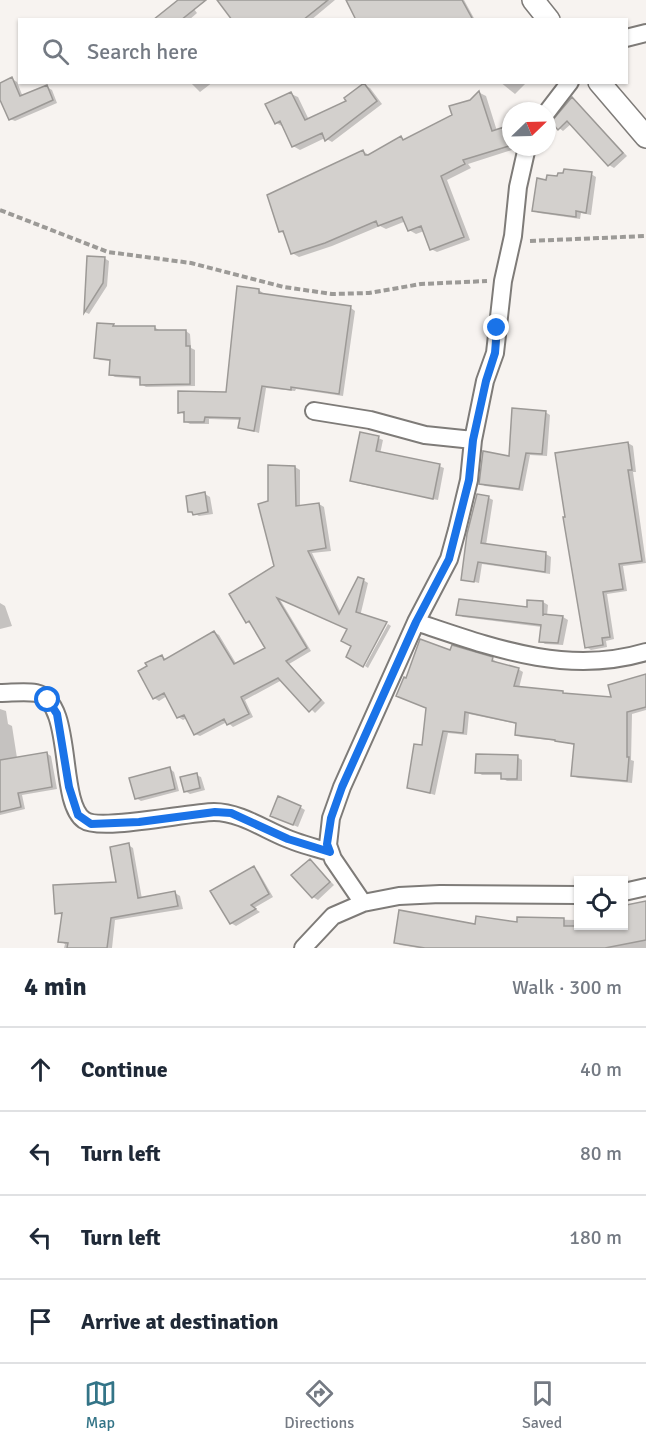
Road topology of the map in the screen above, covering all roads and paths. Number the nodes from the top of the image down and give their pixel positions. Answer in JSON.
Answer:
{"nodes":[{"id":1,"x":533,"y":0,"type":"edge"},
{"id":2,"x":547,"y":18,"type":"edge"},
{"id":3,"x":646,"y":33,"type":"edge"},
{"id":4,"x":628,"y":38,"type":"edge"},
{"id":5,"x":568,"y":84,"type":"edge"},
{"id":6,"x":601,"y":84,"type":"edge"},
{"id":7,"x":555,"y":102,"type":"edge"},
{"id":8,"x":646,"y":137,"type":"edge"},
{"id":9,"x":525,"y":156,"type":"edge"},
{"id":10,"x":0,"y":210,"type":"edge"},
{"id":11,"x":646,"y":236,"type":"edge"},
{"id":12,"x":511,"y":243,"type":"junction"},
{"id":13,"x":503,"y":280,"type":"junction"},
{"id":14,"x":314,"y":411,"type":"dead end"},
{"id":15,"x":473,"y":440,"type":"junction"},
{"id":16,"x":416,"y":622,"type":"junction"},
{"id":17,"x":646,"y":652,"type":"edge"},
{"id":18,"x":0,"y":693,"type":"edge"},
{"id":19,"x":330,"y":852,"type":"junction"},
{"id":20,"x":646,"y":887,"type":"edge"},
{"id":21,"x":628,"y":891,"type":"edge"},
{"id":22,"x":574,"y":896,"type":"edge"},
{"id":23,"x":363,"y":903,"type":"junction"},
{"id":24,"x":303,"y":948,"type":"edge"}],
"edges":[{"from":1,"to":2,"type":"street"},
{"from":3,"to":4,"type":"street"},
{"from":5,"to":7,"type":"street"},
{"from":6,"to":8,"type":"street"},
{"from":9,"to":12,"type":"street"},
{"from":10,"to":13,"type":"path"},
{"from":11,"to":12,"type":"path"},
{"from":12,"to":13,"type":"street"},
{"from":13,"to":15,"type":"street"},
{"from":14,"to":15,"type":"street"},
{"from":15,"to":16,"type":"street"},
{"from":16,"to":17,"type":"street"},
{"from":16,"to":19,"type":"street"},
{"from":18,"to":19,"type":"street"},
{"from":19,"to":23,"type":"street"},
{"from":20,"to":21,"type":"street"},
{"from":22,"to":23,"type":"street"},
{"from":23,"to":24,"type":"street"}]}
